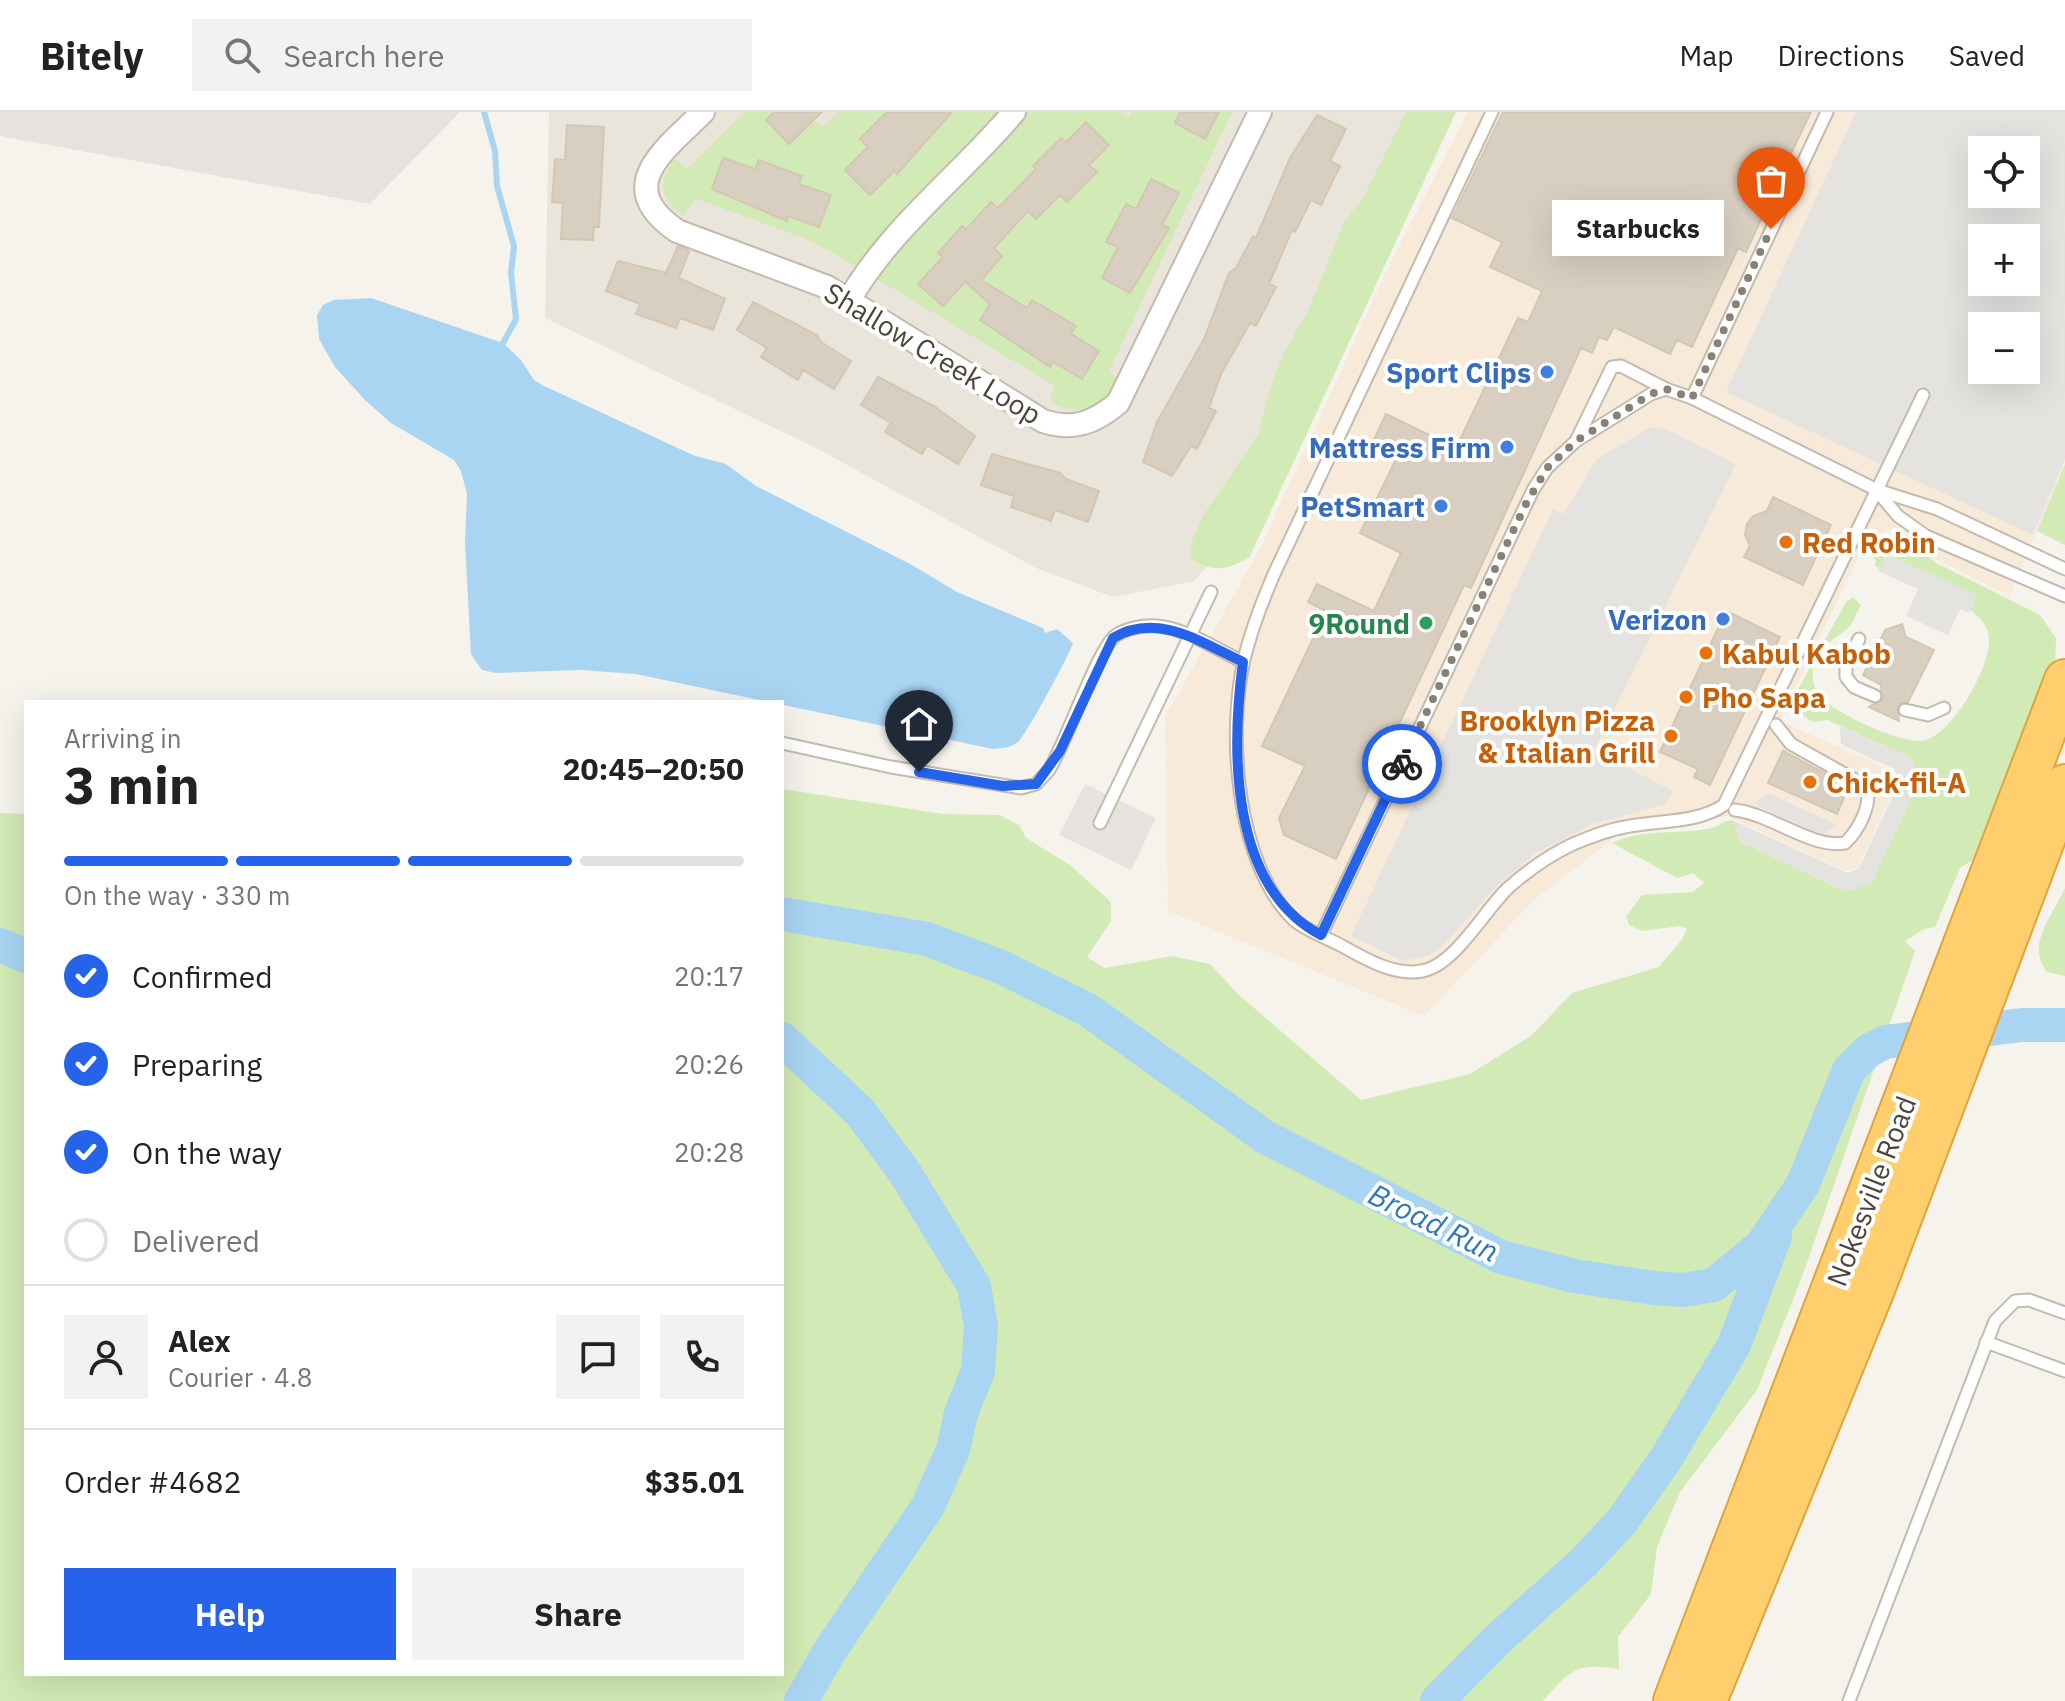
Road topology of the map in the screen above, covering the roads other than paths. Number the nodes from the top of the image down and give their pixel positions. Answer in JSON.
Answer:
{"nodes":[{"id":1,"x":703,"y":112,"type":"edge"},
{"id":2,"x":1014,"y":112,"type":"edge"},
{"id":3,"x":1260,"y":112,"type":"edge"},
{"id":4,"x":1492,"y":112,"type":"edge"},
{"id":5,"x":1827,"y":112,"type":"edge"},
{"id":6,"x":849,"y":300,"type":"junction"},
{"id":7,"x":1666,"y":389,"type":"junction"},
{"id":8,"x":1923,"y":395,"type":"dead end"},
{"id":9,"x":1692,"y":398,"type":"junction"},
{"id":10,"x":1576,"y":441,"type":"junction"},
{"id":11,"x":1877,"y":490,"type":"junction"},
{"id":12,"x":2065,"y":569,"type":"edge"},
{"id":13,"x":1211,"y":592,"type":"dead end"},
{"id":14,"x":2065,"y":596,"type":"edge"},
{"id":15,"x":1189,"y":637,"type":"junction"},
{"id":16,"x":1859,"y":639,"type":"dead end"},
{"id":17,"x":1243,"y":662,"type":"junction"},
{"id":18,"x":2065,"y":680,"type":"edge"},
{"id":19,"x":1875,"y":696,"type":"dead end"},
{"id":20,"x":1944,"y":708,"type":"dead end"},
{"id":21,"x":1905,"y":710,"type":"dead end"},
{"id":22,"x":1776,"y":725,"type":"dead end"},
{"id":23,"x":784,"y":743,"type":"edge"},
{"id":24,"x":2065,"y":785,"type":"edge"},
{"id":25,"x":1735,"y":810,"type":"dead end"},
{"id":26,"x":1100,"y":823,"type":"dead end"},
{"id":27,"x":1321,"y":935,"type":"junction"},
{"id":28,"x":2065,"y":1313,"type":"edge"},
{"id":29,"x":1986,"y":1342,"type":"junction"},
{"id":30,"x":2065,"y":1371,"type":"edge"},
{"id":31,"x":1674,"y":1701,"type":"edge"},
{"id":32,"x":1706,"y":1701,"type":"edge"},
{"id":33,"x":1849,"y":1701,"type":"edge"}],
"edges":[{"from":1,"to":6,"type":"street","name":"Shallow Creek Loop"},
{"from":2,"to":6,"type":"street"},
{"from":3,"to":6,"type":"street","name":"Shallow Creek Loop"},
{"from":4,"to":17,"type":"lane"},
{"from":5,"to":9,"type":"lane"},
{"from":7,"to":9,"type":"lane"},
{"from":7,"to":10,"type":"lane"},
{"from":7,"to":10,"type":"lane"},
{"from":8,"to":11,"type":"lane"},
{"from":9,"to":11,"type":"lane"},
{"from":10,"to":27,"type":"lane"},
{"from":11,"to":12,"type":"lane"},
{"from":11,"to":14,"type":"lane"},
{"from":11,"to":27,"type":"lane"},
{"from":13,"to":15,"type":"lane"},
{"from":15,"to":17,"type":"lane"},
{"from":15,"to":23,"type":"lane"},
{"from":15,"to":26,"type":"lane"},
{"from":16,"to":19,"type":"lane"},
{"from":17,"to":27,"type":"lane"},
{"from":18,"to":31,"type":"highway","name":"Nokesville Road"},
{"from":20,"to":21,"type":"lane"},
{"from":22,"to":25,"type":"lane"},
{"from":24,"to":32,"type":"highway","name":"Nokesville Road"},
{"from":28,"to":29,"type":"lane"},
{"from":29,"to":30,"type":"lane"},
{"from":29,"to":33,"type":"lane"}]}
